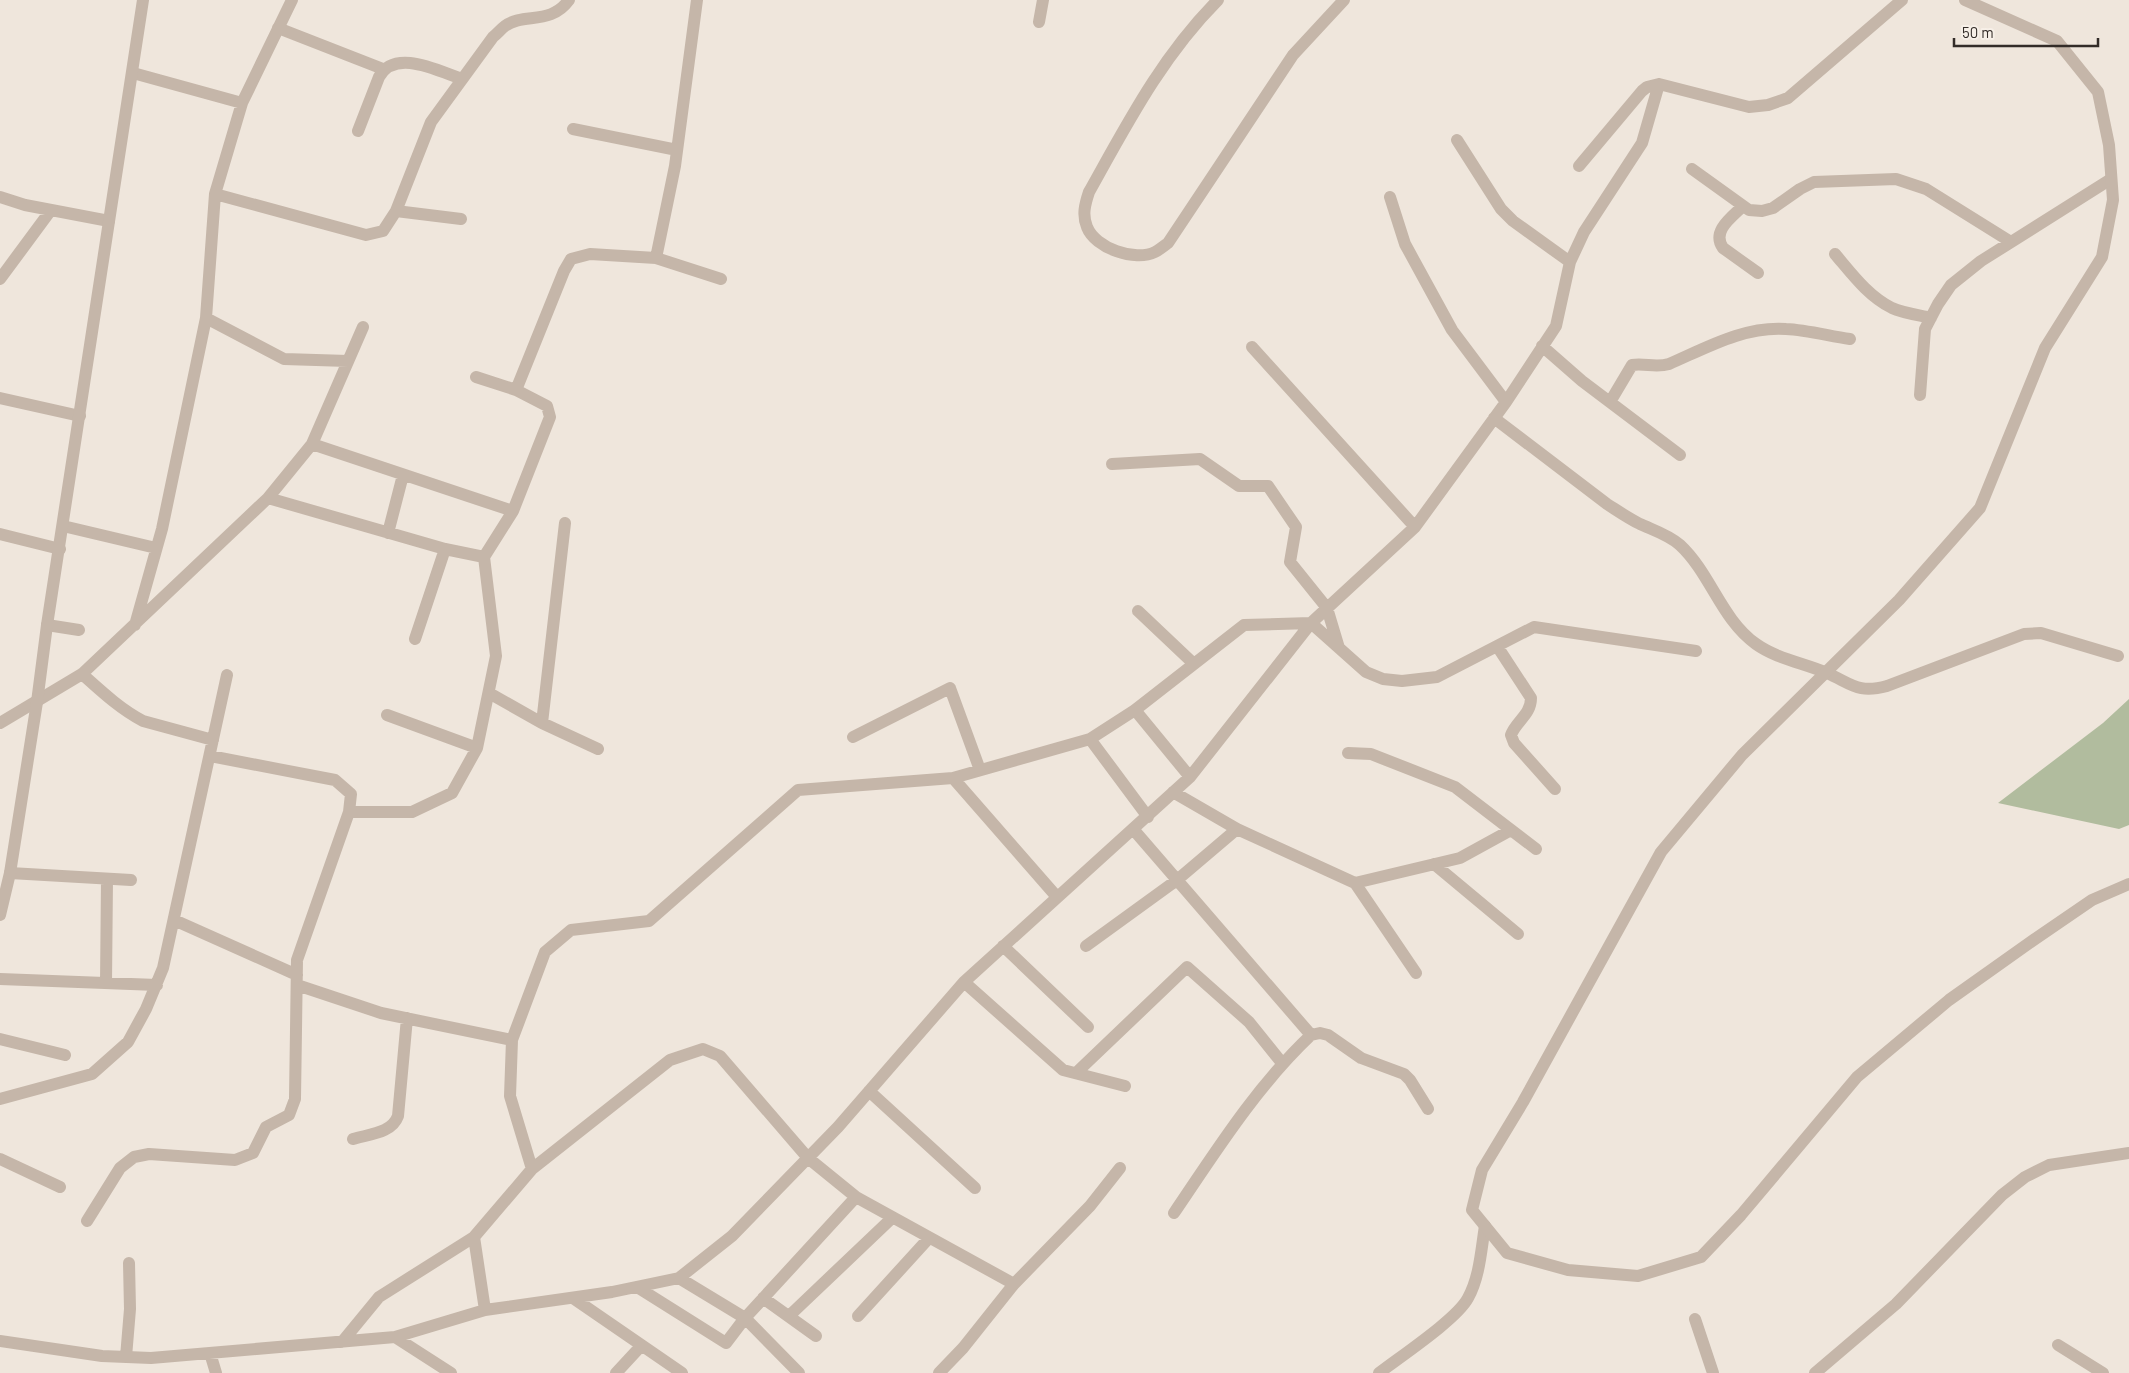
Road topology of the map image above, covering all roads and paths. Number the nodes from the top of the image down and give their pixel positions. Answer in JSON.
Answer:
{"nodes":[{"id":1,"x":143,"y":0,"type":"edge"},
{"id":2,"x":292,"y":0,"type":"edge"},
{"id":3,"x":569,"y":0,"type":"edge"},
{"id":4,"x":697,"y":0,"type":"edge"},
{"id":5,"x":1043,"y":0,"type":"edge"},
{"id":6,"x":1218,"y":0,"type":"edge"},
{"id":7,"x":1344,"y":0,"type":"edge"},
{"id":8,"x":1902,"y":0,"type":"edge"},
{"id":9,"x":1966,"y":0,"type":"edge"},
{"id":10,"x":1040,"y":22,"type":"dead end"},
{"id":11,"x":278,"y":28,"type":"junction"},
{"id":12,"x":383,"y":69,"type":"junction"},
{"id":13,"x":133,"y":73,"type":"junction"},
{"id":14,"x":462,"y":79,"type":"junction"},
{"id":15,"x":1659,"y":84,"type":"junction"},
{"id":16,"x":242,"y":103,"type":"junction"},
{"id":17,"x":573,"y":129,"type":"dead end"},
{"id":18,"x":358,"y":131,"type":"dead end"},
{"id":19,"x":1457,"y":140,"type":"dead end"},
{"id":20,"x":677,"y":150,"type":"junction"},
{"id":21,"x":1579,"y":166,"type":"dead end"},
{"id":22,"x":1692,"y":169,"type":"dead end"},
{"id":23,"x":2111,"y":179,"type":"junction"},
{"id":24,"x":215,"y":194,"type":"junction"},
{"id":25,"x":0,"y":197,"type":"edge"},
{"id":26,"x":1390,"y":198,"type":"dead end"},
{"id":27,"x":1743,"y":206,"type":"junction"},
{"id":28,"x":51,"y":210,"type":"junction"},
{"id":29,"x":396,"y":211,"type":"junction"},
{"id":30,"x":461,"y":219,"type":"dead end"},
{"id":31,"x":109,"y":221,"type":"junction"},
{"id":32,"x":2011,"y":242,"type":"junction"},
{"id":33,"x":1835,"y":254,"type":"dead end"},
{"id":34,"x":656,"y":258,"type":"junction"},
{"id":35,"x":1570,"y":262,"type":"junction"},
{"id":36,"x":1758,"y":273,"type":"dead end"},
{"id":37,"x":0,"y":279,"type":"edge"},
{"id":38,"x":721,"y":279,"type":"dead end"},
{"id":39,"x":206,"y":318,"type":"junction"},
{"id":40,"x":1930,"y":318,"type":"junction"},
{"id":41,"x":363,"y":327,"type":"dead end"},
{"id":42,"x":1850,"y":339,"type":"dead end"},
{"id":43,"x":1542,"y":346,"type":"junction"},
{"id":44,"x":1252,"y":347,"type":"dead end"},
{"id":45,"x":348,"y":360,"type":"junction"},
{"id":46,"x":476,"y":377,"type":"dead end"},
{"id":47,"x":516,"y":390,"type":"junction"},
{"id":48,"x":1920,"y":395,"type":"dead end"},
{"id":49,"x":0,"y":398,"type":"edge"},
{"id":50,"x":1506,"y":402,"type":"junction"},
{"id":51,"x":1610,"y":402,"type":"junction"},
{"id":52,"x":80,"y":416,"type":"junction"},
{"id":53,"x":1494,"y":418,"type":"junction"},
{"id":54,"x":312,"y":444,"type":"junction"},
{"id":55,"x":1680,"y":455,"type":"dead end"},
{"id":56,"x":1112,"y":464,"type":"dead end"},
{"id":57,"x":403,"y":476,"type":"junction"},
{"id":58,"x":268,"y":498,"type":"junction"},
{"id":59,"x":513,"y":511,"type":"junction"},
{"id":60,"x":565,"y":523,"type":"dead end"},
{"id":61,"x":63,"y":526,"type":"junction"},
{"id":62,"x":1415,"y":526,"type":"junction"},
{"id":63,"x":388,"y":533,"type":"junction"},
{"id":64,"x":0,"y":534,"type":"edge"},
{"id":65,"x":156,"y":548,"type":"junction"},
{"id":66,"x":60,"y":549,"type":"junction"},
{"id":67,"x":445,"y":549,"type":"junction"},
{"id":68,"x":484,"y":557,"type":"junction"},
{"id":69,"x":1328,"y":608,"type":"junction"},
{"id":70,"x":1138,"y":611,"type":"dead end"},
{"id":71,"x":1311,"y":623,"type":"junction"},
{"id":72,"x":47,"y":625,"type":"junction"},
{"id":73,"x":135,"y":625,"type":"junction"},
{"id":74,"x":79,"y":630,"type":"dead end"},
{"id":75,"x":415,"y":639,"type":"dead end"},
{"id":76,"x":1497,"y":646,"type":"junction"},
{"id":77,"x":1340,"y":648,"type":"junction"},
{"id":78,"x":1696,"y":651,"type":"dead end"},
{"id":79,"x":2118,"y":656,"type":"dead end"},
{"id":80,"x":1194,"y":664,"type":"junction"},
{"id":81,"x":1826,"y":672,"type":"junction"},
{"id":82,"x":82,"y":674,"type":"junction"},
{"id":83,"x":228,"y":675,"type":"dead end"},
{"id":84,"x":489,"y":693,"type":"junction"},
{"id":85,"x":38,"y":702,"type":"junction"},
{"id":86,"x":1135,"y":710,"type":"junction"},
{"id":87,"x":387,"y":715,"type":"dead end"},
{"id":88,"x":0,"y":723,"type":"edge"},
{"id":89,"x":542,"y":723,"type":"junction"},
{"id":90,"x":853,"y":737,"type":"dead end"},
{"id":91,"x":1090,"y":739,"type":"junction"},
{"id":92,"x":213,"y":740,"type":"junction"},
{"id":93,"x":477,"y":748,"type":"junction"},
{"id":94,"x":598,"y":749,"type":"dead end"},
{"id":95,"x":1348,"y":753,"type":"dead end"},
{"id":96,"x":210,"y":756,"type":"junction"},
{"id":97,"x":980,"y":770,"type":"junction"},
{"id":98,"x":1190,"y":777,"type":"junction"},
{"id":99,"x":953,"y":778,"type":"junction"},
{"id":100,"x":1555,"y":789,"type":"dead end"},
{"id":101,"x":1173,"y":792,"type":"junction"},
{"id":102,"x":349,"y":812,"type":"junction"},
{"id":103,"x":1148,"y":817,"type":"junction"},
{"id":104,"x":1133,"y":829,"type":"junction"},
{"id":105,"x":1237,"y":829,"type":"junction"},
{"id":106,"x":1511,"y":830,"type":"junction"},
{"id":107,"x":1536,"y":849,"type":"dead end"},
{"id":108,"x":1434,"y":864,"type":"junction"},
{"id":109,"x":10,"y":873,"type":"junction"},
{"id":110,"x":108,"y":879,"type":"junction"},
{"id":111,"x":131,"y":880,"type":"dead end"},
{"id":112,"x":1176,"y":880,"type":"junction"},
{"id":113,"x":1355,"y":883,"type":"junction"},
{"id":114,"x":2129,"y":884,"type":"edge"},
{"id":115,"x":1057,"y":897,"type":"junction"},
{"id":116,"x":0,"y":914,"type":"edge"},
{"id":117,"x":174,"y":920,"type":"junction"},
{"id":118,"x":1518,"y":934,"type":"dead end"},
{"id":119,"x":1003,"y":946,"type":"junction"},
{"id":120,"x":1086,"y":946,"type":"dead end"},
{"id":121,"x":1416,"y":974,"type":"dead end"},
{"id":122,"x":0,"y":980,"type":"edge"},
{"id":123,"x":297,"y":980,"type":"junction"},
{"id":124,"x":964,"y":982,"type":"junction"},
{"id":125,"x":106,"y":983,"type":"junction"},
{"id":126,"x":157,"y":985,"type":"junction"},
{"id":127,"x":407,"y":1018,"type":"junction"},
{"id":128,"x":1088,"y":1027,"type":"dead end"},
{"id":129,"x":1311,"y":1035,"type":"junction"},
{"id":130,"x":0,"y":1040,"type":"edge"},
{"id":131,"x":512,"y":1040,"type":"junction"},
{"id":132,"x":65,"y":1055,"type":"dead end"},
{"id":133,"x":1282,"y":1062,"type":"junction"},
{"id":134,"x":1076,"y":1073,"type":"junction"},
{"id":135,"x":1125,"y":1086,"type":"dead end"},
{"id":136,"x":869,"y":1091,"type":"junction"},
{"id":137,"x":0,"y":1099,"type":"edge"},
{"id":138,"x":1428,"y":1109,"type":"dead end"},
{"id":139,"x":353,"y":1139,"type":"dead end"},
{"id":140,"x":2129,"y":1153,"type":"edge"},
{"id":141,"x":808,"y":1158,"type":"junction"},
{"id":142,"x":0,"y":1159,"type":"edge"},
{"id":143,"x":1120,"y":1168,"type":"dead end"},
{"id":144,"x":532,"y":1169,"type":"junction"},
{"id":145,"x":60,"y":1188,"type":"dead end"},
{"id":146,"x":975,"y":1188,"type":"dead end"},
{"id":147,"x":856,"y":1197,"type":"junction"},
{"id":148,"x":1174,"y":1213,"type":"dead end"},
{"id":149,"x":892,"y":1218,"type":"junction"},
{"id":150,"x":87,"y":1221,"type":"dead end"},
{"id":151,"x":1485,"y":1226,"type":"junction"},
{"id":152,"x":474,"y":1237,"type":"junction"},
{"id":153,"x":930,"y":1238,"type":"junction"},
{"id":154,"x":129,"y":1263,"type":"dead end"},
{"id":155,"x":679,"y":1278,"type":"junction"},
{"id":156,"x":1014,"y":1284,"type":"junction"},
{"id":157,"x":637,"y":1287,"type":"junction"},
{"id":158,"x":574,"y":1298,"type":"junction"},
{"id":159,"x":763,"y":1298,"type":"junction"},
{"id":160,"x":485,"y":1310,"type":"junction"},
{"id":161,"x":789,"y":1316,"type":"junction"},
{"id":162,"x":858,"y":1316,"type":"dead end"},
{"id":163,"x":744,"y":1318,"type":"junction"},
{"id":164,"x":1696,"y":1319,"type":"dead end"},
{"id":165,"x":816,"y":1336,"type":"dead end"},
{"id":166,"x":395,"y":1338,"type":"junction"},
{"id":167,"x":0,"y":1341,"type":"edge"},
{"id":168,"x":342,"y":1342,"type":"junction"},
{"id":169,"x":2058,"y":1345,"type":"dead end"},
{"id":170,"x":642,"y":1346,"type":"junction"},
{"id":171,"x":210,"y":1353,"type":"junction"},
{"id":172,"x":126,"y":1357,"type":"junction"},
{"id":173,"x":667,"y":1369,"type":"edge"},
{"id":174,"x":216,"y":1373,"type":"edge"},
{"id":175,"x":451,"y":1373,"type":"edge"},
{"id":176,"x":616,"y":1373,"type":"edge"},
{"id":177,"x":682,"y":1373,"type":"edge"},
{"id":178,"x":799,"y":1373,"type":"edge"},
{"id":179,"x":939,"y":1373,"type":"edge"},
{"id":180,"x":1379,"y":1373,"type":"edge"},
{"id":181,"x":1713,"y":1373,"type":"edge"},
{"id":182,"x":1815,"y":1373,"type":"edge"},
{"id":183,"x":2103,"y":1373,"type":"edge"}],
"edges":[{"from":1,"to":13,"type":"street"},
{"from":2,"to":11,"type":"street"},
{"from":3,"to":14,"type":"street"},
{"from":4,"to":20,"type":"street"},
{"from":5,"to":10,"type":"street"},
{"from":6,"to":7,"type":"street"},
{"from":8,"to":15,"type":"street"},
{"from":9,"to":23,"type":"street"},
{"from":11,"to":12,"type":"street"},
{"from":11,"to":16,"type":"street"},
{"from":12,"to":14,"type":"street"},
{"from":12,"to":18,"type":"street"},
{"from":13,"to":16,"type":"street"},
{"from":13,"to":31,"type":"street"},
{"from":14,"to":29,"type":"street"},
{"from":15,"to":21,"type":"street"},
{"from":15,"to":35,"type":"street"},
{"from":16,"to":24,"type":"street"},
{"from":17,"to":20,"type":"street"},
{"from":19,"to":35,"type":"street"},
{"from":20,"to":34,"type":"street"},
{"from":22,"to":27,"type":"street"},
{"from":23,"to":32,"type":"street"},
{"from":23,"to":81,"type":"street"},
{"from":24,"to":29,"type":"street"},
{"from":24,"to":39,"type":"street"},
{"from":25,"to":28,"type":"street"},
{"from":26,"to":50,"type":"street"},
{"from":27,"to":32,"type":"street"},
{"from":27,"to":36,"type":"street"},
{"from":28,"to":31,"type":"street"},
{"from":28,"to":37,"type":"street"},
{"from":29,"to":30,"type":"street"},
{"from":31,"to":52,"type":"street"},
{"from":32,"to":40,"type":"street"},
{"from":33,"to":40,"type":"street"},
{"from":34,"to":38,"type":"street"},
{"from":34,"to":47,"type":"street"},
{"from":35,"to":43,"type":"street"},
{"from":39,"to":45,"type":"street"},
{"from":39,"to":65,"type":"street"},
{"from":40,"to":48,"type":"street"},
{"from":41,"to":45,"type":"street"},
{"from":42,"to":51,"type":"street"},
{"from":43,"to":50,"type":"street"},
{"from":43,"to":51,"type":"street"},
{"from":44,"to":62,"type":"street"},
{"from":45,"to":54,"type":"street"},
{"from":46,"to":47,"type":"street"},
{"from":47,"to":59,"type":"street"},
{"from":49,"to":52,"type":"street"},
{"from":50,"to":53,"type":"street"},
{"from":51,"to":55,"type":"street"},
{"from":52,"to":61,"type":"street"},
{"from":53,"to":62,"type":"street"},
{"from":53,"to":81,"type":"street"},
{"from":54,"to":57,"type":"street"},
{"from":54,"to":58,"type":"street"},
{"from":56,"to":69,"type":"street"},
{"from":57,"to":59,"type":"street"},
{"from":57,"to":63,"type":"street"},
{"from":58,"to":63,"type":"street"},
{"from":58,"to":73,"type":"street"},
{"from":59,"to":68,"type":"street"},
{"from":60,"to":89,"type":"street"},
{"from":61,"to":65,"type":"street"},
{"from":61,"to":66,"type":"street"},
{"from":62,"to":69,"type":"street"},
{"from":63,"to":67,"type":"street"},
{"from":64,"to":66,"type":"street"},
{"from":65,"to":73,"type":"street"},
{"from":66,"to":72,"type":"street"},
{"from":67,"to":68,"type":"street"},
{"from":67,"to":75,"type":"street"},
{"from":68,"to":84,"type":"street"},
{"from":69,"to":71,"type":"street"},
{"from":69,"to":77,"type":"street"},
{"from":70,"to":80,"type":"street"},
{"from":71,"to":77,"type":"street"},
{"from":71,"to":80,"type":"street"},
{"from":71,"to":98,"type":"street"},
{"from":72,"to":74,"type":"street"},
{"from":72,"to":85,"type":"street"},
{"from":73,"to":82,"type":"street"},
{"from":76,"to":77,"type":"street"},
{"from":76,"to":78,"type":"street"},
{"from":76,"to":100,"type":"street"},
{"from":79,"to":81,"type":"street"},
{"from":80,"to":86,"type":"street"},
{"from":81,"to":151,"type":"street"},
{"from":82,"to":85,"type":"street"},
{"from":82,"to":92,"type":"street"},
{"from":83,"to":92,"type":"street"},
{"from":84,"to":89,"type":"street"},
{"from":84,"to":93,"type":"street"},
{"from":85,"to":88,"type":"street"},
{"from":85,"to":109,"type":"street"},
{"from":86,"to":91,"type":"street"},
{"from":86,"to":98,"type":"street"},
{"from":87,"to":93,"type":"street"},
{"from":89,"to":94,"type":"street"},
{"from":90,"to":97,"type":"street"},
{"from":91,"to":97,"type":"street"},
{"from":91,"to":103,"type":"street"},
{"from":92,"to":96,"type":"street"},
{"from":93,"to":102,"type":"street"},
{"from":95,"to":106,"type":"street"},
{"from":96,"to":102,"type":"street"},
{"from":96,"to":117,"type":"street"},
{"from":97,"to":99,"type":"street"},
{"from":98,"to":101,"type":"street"},
{"from":99,"to":115,"type":"street"},
{"from":99,"to":131,"type":"street"},
{"from":101,"to":103,"type":"street"},
{"from":101,"to":105,"type":"street"},
{"from":102,"to":123,"type":"street"},
{"from":103,"to":104,"type":"street"},
{"from":104,"to":112,"type":"street"},
{"from":104,"to":115,"type":"street"},
{"from":105,"to":112,"type":"street"},
{"from":105,"to":113,"type":"street"},
{"from":106,"to":107,"type":"street"},
{"from":106,"to":108,"type":"street"},
{"from":108,"to":113,"type":"street"},
{"from":108,"to":118,"type":"street"},
{"from":109,"to":110,"type":"street"},
{"from":109,"to":116,"type":"street"},
{"from":110,"to":111,"type":"street"},
{"from":110,"to":125,"type":"street"},
{"from":112,"to":120,"type":"street"},
{"from":112,"to":129,"type":"street"},
{"from":113,"to":121,"type":"street"},
{"from":114,"to":151,"type":"street"},
{"from":115,"to":119,"type":"street"},
{"from":117,"to":123,"type":"street"},
{"from":117,"to":126,"type":"street"},
{"from":119,"to":124,"type":"street"},
{"from":119,"to":128,"type":"street"},
{"from":122,"to":125,"type":"street"},
{"from":123,"to":127,"type":"street"},
{"from":123,"to":150,"type":"street"},
{"from":124,"to":134,"type":"street"},
{"from":124,"to":136,"type":"street"},
{"from":125,"to":126,"type":"street"},
{"from":126,"to":137,"type":"street"},
{"from":127,"to":131,"type":"street"},
{"from":127,"to":139,"type":"street"},
{"from":129,"to":133,"type":"street"},
{"from":129,"to":138,"type":"street"},
{"from":130,"to":132,"type":"street"},
{"from":131,"to":144,"type":"street"},
{"from":133,"to":134,"type":"street"},
{"from":133,"to":148,"type":"street"},
{"from":134,"to":135,"type":"street"},
{"from":136,"to":141,"type":"street"},
{"from":136,"to":146,"type":"street"},
{"from":140,"to":182,"type":"street"},
{"from":141,"to":144,"type":"street"},
{"from":141,"to":147,"type":"street"},
{"from":141,"to":155,"type":"street"},
{"from":142,"to":145,"type":"street"},
{"from":143,"to":156,"type":"street"},
{"from":144,"to":152,"type":"street"},
{"from":147,"to":149,"type":"street"},
{"from":147,"to":159,"type":"street"},
{"from":149,"to":153,"type":"street"},
{"from":149,"to":161,"type":"street"},
{"from":151,"to":180,"type":"street"},
{"from":152,"to":160,"type":"street"},
{"from":152,"to":168,"type":"street"},
{"from":153,"to":156,"type":"street"},
{"from":153,"to":162,"type":"street"},
{"from":154,"to":172,"type":"street"},
{"from":155,"to":157,"type":"street"},
{"from":155,"to":163,"type":"street"},
{"from":156,"to":179,"type":"street"},
{"from":157,"to":158,"type":"street"},
{"from":157,"to":163,"type":"street"},
{"from":158,"to":160,"type":"street"},
{"from":158,"to":170,"type":"street"},
{"from":159,"to":161,"type":"street"},
{"from":159,"to":163,"type":"street"},
{"from":160,"to":166,"type":"street"},
{"from":161,"to":165,"type":"street"},
{"from":163,"to":178,"type":"street"},
{"from":164,"to":181,"type":"street"},
{"from":166,"to":168,"type":"street"},
{"from":166,"to":175,"type":"street"},
{"from":167,"to":172,"type":"street"},
{"from":168,"to":171,"type":"street"},
{"from":169,"to":183,"type":"street"},
{"from":170,"to":173,"type":"street"},
{"from":170,"to":176,"type":"street"},
{"from":171,"to":172,"type":"street"},
{"from":171,"to":174,"type":"street"},
{"from":173,"to":177,"type":"street"}]}
